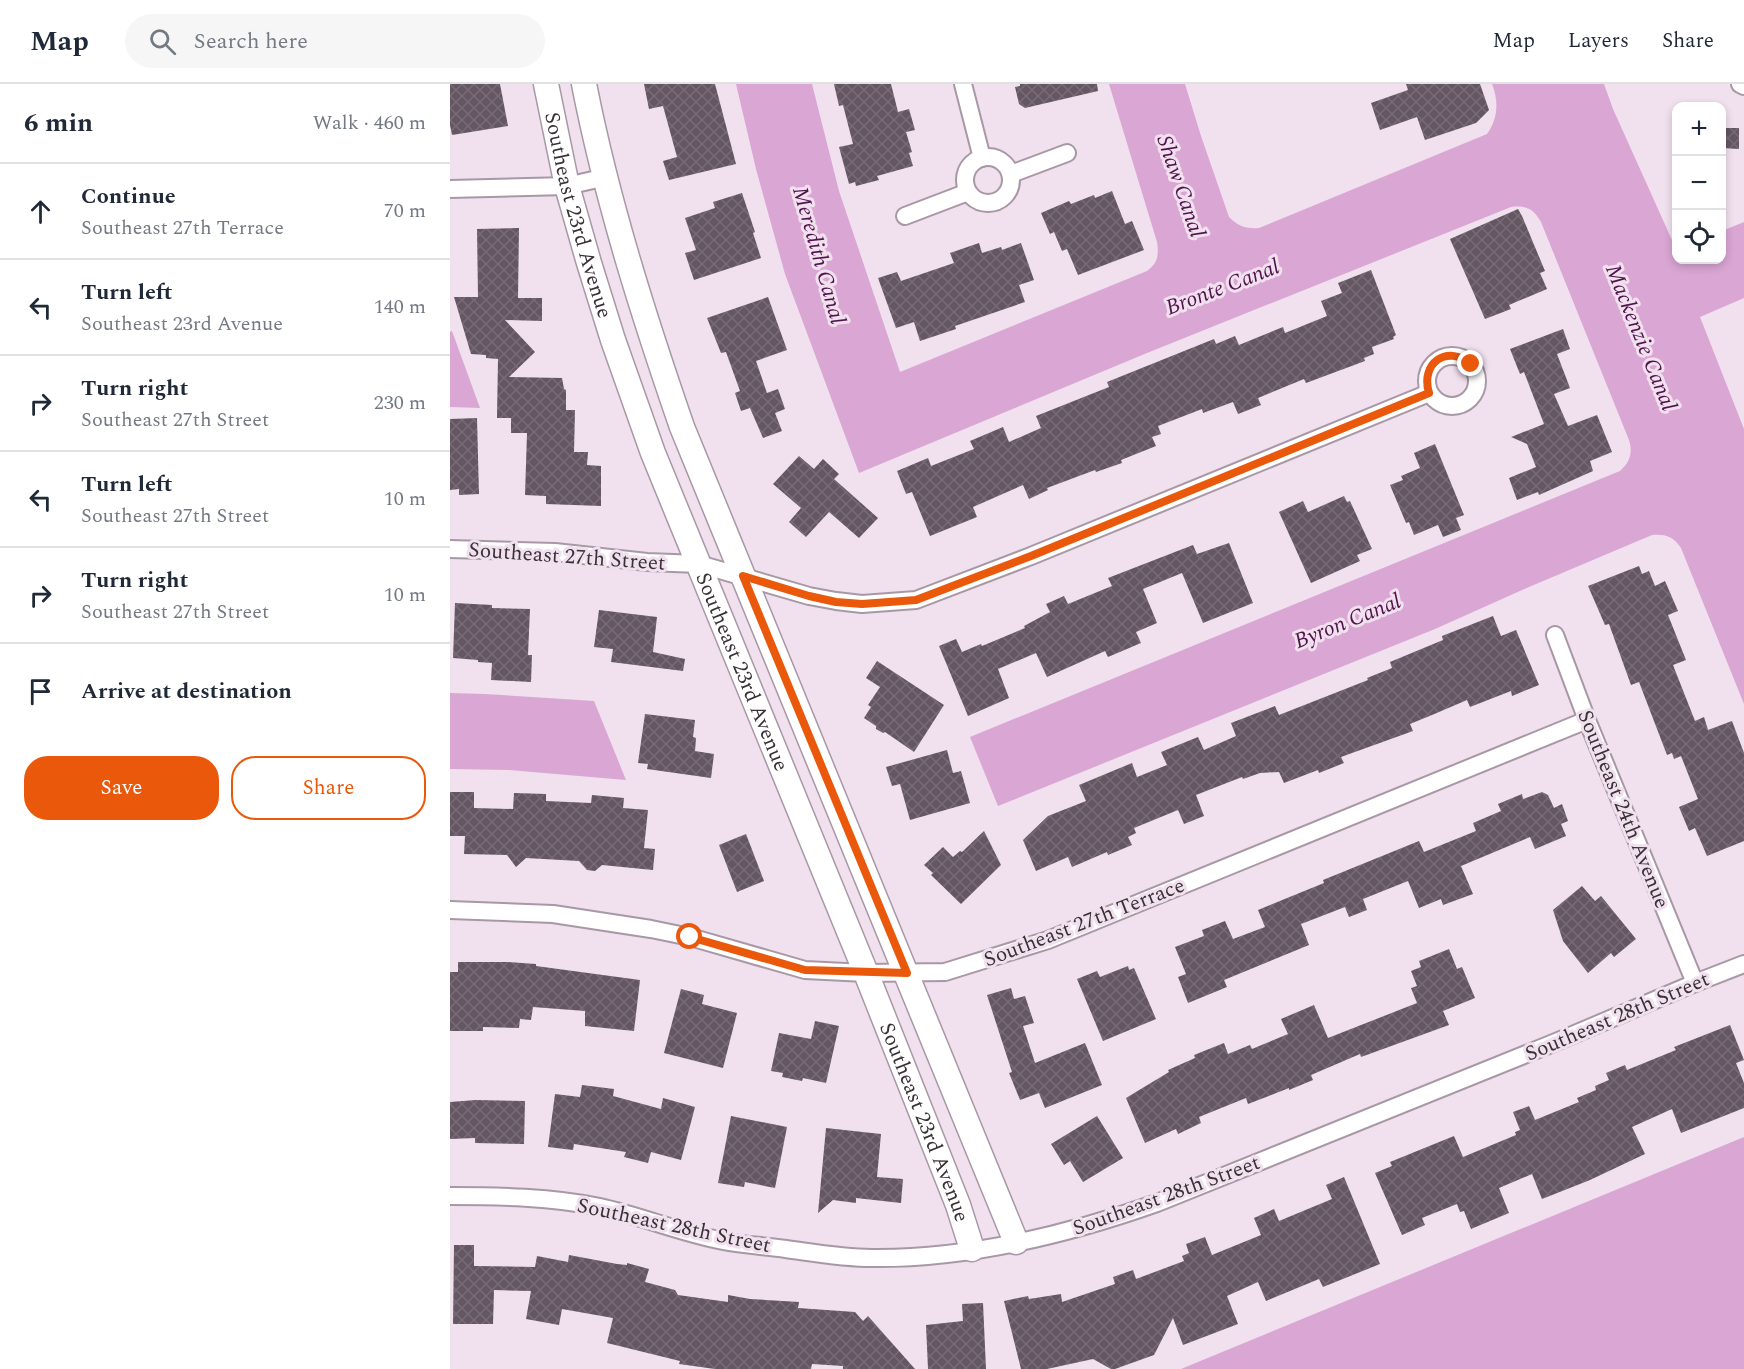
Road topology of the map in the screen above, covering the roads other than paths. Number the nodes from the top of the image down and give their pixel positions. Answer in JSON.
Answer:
{"nodes":[{"id":1,"x":546,"y":84,"type":"edge"},
{"id":2,"x":584,"y":84,"type":"edge"},
{"id":3,"x":963,"y":84,"type":"edge"},
{"id":4,"x":1740,"y":84,"type":"edge"},
{"id":5,"x":1744,"y":86,"type":"edge"},
{"id":6,"x":1067,"y":153,"type":"dead end"},
{"id":7,"x":982,"y":158,"type":"junction"},
{"id":8,"x":1011,"y":174,"type":"junction"},
{"id":9,"x":606,"y":177,"type":"junction"},
{"id":10,"x":567,"y":186,"type":"junction"},
{"id":11,"x":450,"y":189,"type":"edge"},
{"id":12,"x":968,"y":192,"type":"junction"},
{"id":13,"x":905,"y":216,"type":"dead end"},
{"id":14,"x":1429,"y":393,"type":"dead end"},
{"id":15,"x":450,"y":549,"type":"edge"},
{"id":16,"x":699,"y":564,"type":"junction"},
{"id":17,"x":743,"y":576,"type":"junction"},
{"id":18,"x":1555,"y":635,"type":"dead end"},
{"id":19,"x":1587,"y":720,"type":"junction"},
{"id":20,"x":450,"y":910,"type":"edge"},
{"id":21,"x":1744,"y":964,"type":"edge"},
{"id":22,"x":866,"y":973,"type":"junction"},
{"id":23,"x":907,"y":973,"type":"junction"},
{"id":24,"x":1695,"y":982,"type":"junction"},
{"id":25,"x":450,"y":1196,"type":"edge"},
{"id":26,"x":1017,"y":1242,"type":"junction"},
{"id":27,"x":972,"y":1249,"type":"junction"}],
"edges":[{"from":1,"to":10,"type":"street","name":"Southeast 23rd Avenue"},
{"from":2,"to":9,"type":"street","name":"Southeast 23rd Avenue"},
{"from":3,"to":7,"type":"street"},
{"from":4,"to":5,"type":"street"},
{"from":6,"to":8,"type":"street"},
{"from":7,"to":8,"type":"street"},
{"from":7,"to":12,"type":"street"},
{"from":8,"to":12,"type":"street"},
{"from":9,"to":10,"type":"street"},
{"from":9,"to":17,"type":"street","name":"Southeast 23rd Avenue"},
{"from":10,"to":11,"type":"street"},
{"from":10,"to":16,"type":"street","name":"Southeast 23rd Avenue"},
{"from":12,"to":13,"type":"street"},
{"from":14,"to":17,"type":"street","name":"Southeast 27th Street"},
{"from":15,"to":16,"type":"street","name":"Southeast 27th Street"},
{"from":16,"to":17,"type":"street","name":"Southeast 27th Street"},
{"from":16,"to":22,"type":"street","name":"Southeast 23rd Avenue"},
{"from":17,"to":23,"type":"street","name":"Southeast 23rd Avenue"},
{"from":18,"to":19,"type":"street","name":"Southeast 24th Avenue"},
{"from":19,"to":23,"type":"street","name":"Southeast 27th Terrace"},
{"from":19,"to":24,"type":"street","name":"Southeast 24th Avenue"},
{"from":20,"to":22,"type":"street","name":"Southeast 27th Terrace"},
{"from":21,"to":24,"type":"street","name":"Southeast 28th Street"},
{"from":22,"to":23,"type":"street","name":"Southeast 27th Terrace"},
{"from":22,"to":27,"type":"street","name":"Southeast 23rd Avenue"},
{"from":23,"to":26,"type":"street","name":"Southeast 23rd Avenue"},
{"from":24,"to":26,"type":"street","name":"Southeast 28th Street"},
{"from":25,"to":27,"type":"street","name":"Southeast 28th Street"},
{"from":26,"to":27,"type":"street","name":"Southeast 28th Street"}]}
